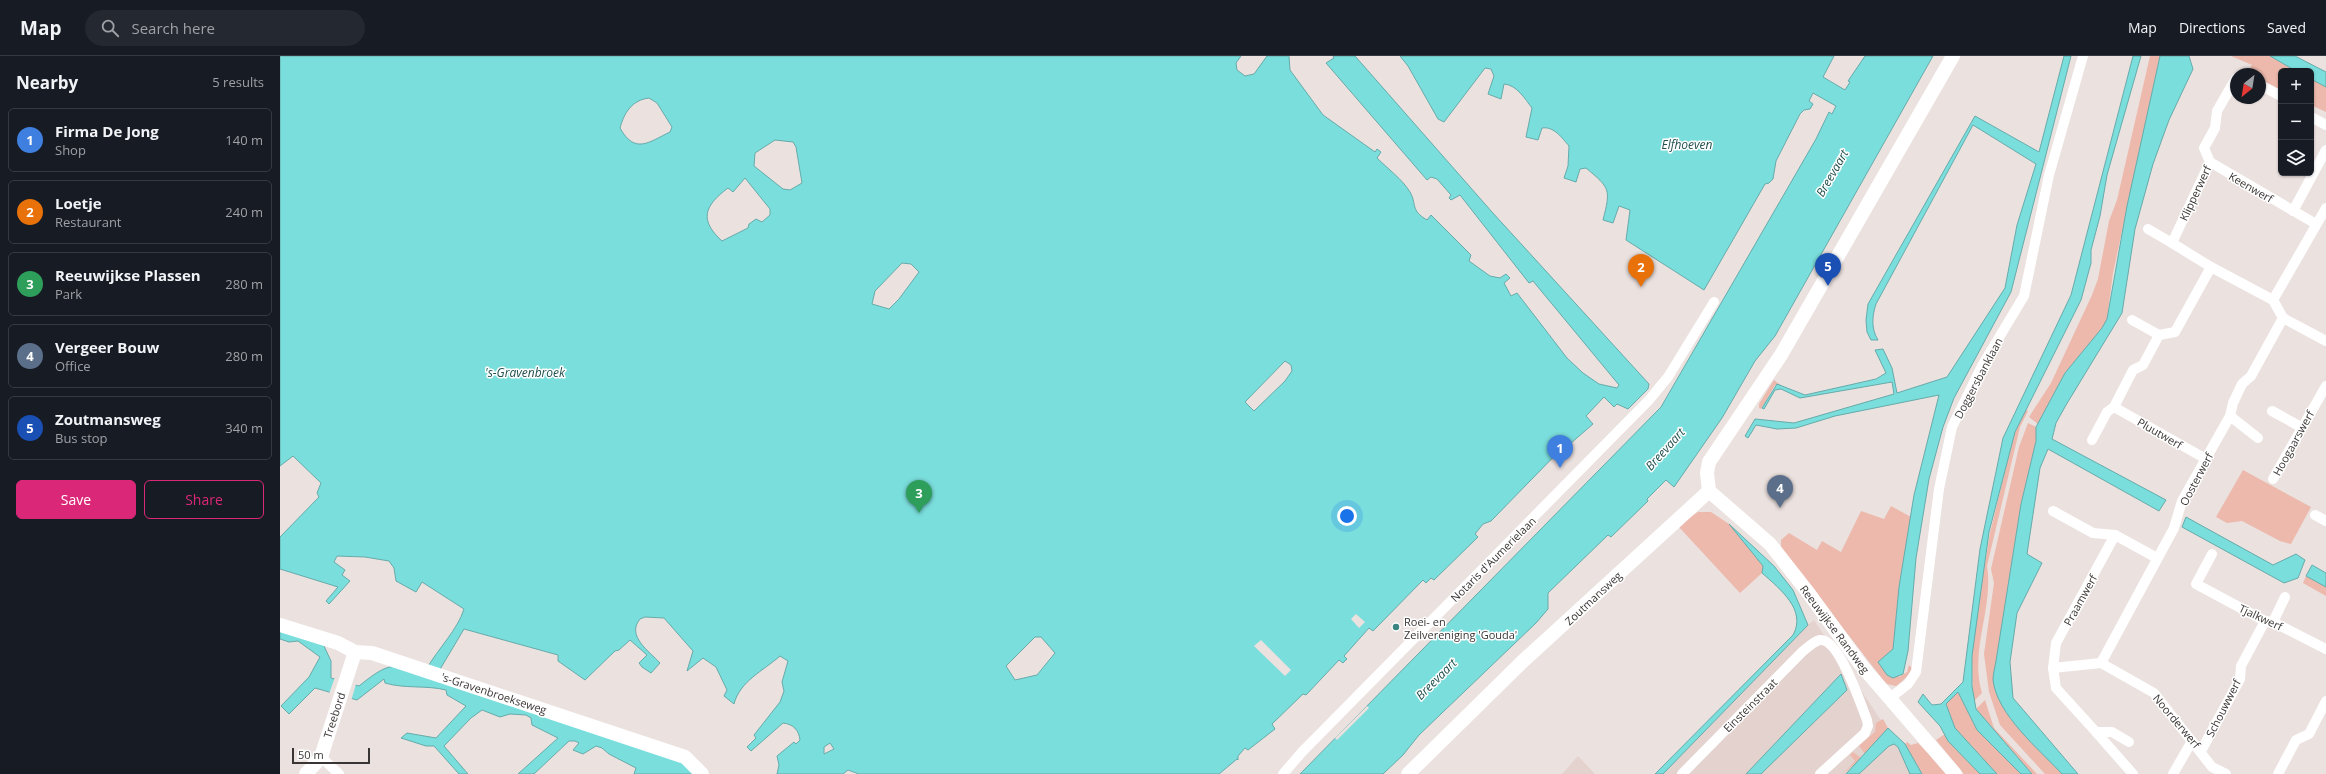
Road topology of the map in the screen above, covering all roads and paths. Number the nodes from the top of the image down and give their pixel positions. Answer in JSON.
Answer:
{"nodes":[{"id":1,"x":1953,"y":56,"type":"edge"},
{"id":2,"x":2083,"y":56,"type":"edge"},
{"id":3,"x":2230,"y":88,"type":"edge"},
{"id":4,"x":2266,"y":88,"type":"edge"},
{"id":5,"x":2278,"y":94,"type":"edge"},
{"id":6,"x":2314,"y":119,"type":"edge"},
{"id":7,"x":2326,"y":125,"type":"edge"},
{"id":8,"x":2326,"y":150,"type":"edge"},
{"id":9,"x":2210,"y":162,"type":"junction"},
{"id":10,"x":2326,"y":208,"type":"edge"},
{"id":11,"x":2293,"y":211,"type":"junction"},
{"id":12,"x":2316,"y":224,"type":"junction"},
{"id":13,"x":2148,"y":229,"type":"dead end"},
{"id":14,"x":2172,"y":243,"type":"junction"},
{"id":15,"x":2211,"y":267,"type":"junction"},
{"id":16,"x":2273,"y":300,"type":"junction"},
{"id":17,"x":1714,"y":302,"type":"dead end"},
{"id":18,"x":2283,"y":318,"type":"junction"},
{"id":19,"x":2132,"y":320,"type":"dead end"},
{"id":20,"x":2159,"y":335,"type":"junction"},
{"id":21,"x":2326,"y":341,"type":"edge"},
{"id":22,"x":2326,"y":386,"type":"edge"},
{"id":23,"x":2114,"y":407,"type":"junction"},
{"id":24,"x":2272,"y":411,"type":"dead end"},
{"id":25,"x":2230,"y":416,"type":"junction"},
{"id":26,"x":2301,"y":427,"type":"junction"},
{"id":27,"x":2258,"y":438,"type":"dead end"},
{"id":28,"x":2092,"y":440,"type":"dead end"},
{"id":29,"x":2206,"y":460,"type":"junction"},
{"id":30,"x":2273,"y":479,"type":"dead end"},
{"id":31,"x":1709,"y":491,"type":"junction"},
{"id":32,"x":2052,"y":511,"type":"dead end"},
{"id":33,"x":2314,"y":515,"type":"dead end"},
{"id":34,"x":2326,"y":521,"type":"edge"},
{"id":35,"x":2115,"y":535,"type":"junction"},
{"id":36,"x":2212,"y":554,"type":"dead end"},
{"id":37,"x":2157,"y":558,"type":"junction"},
{"id":38,"x":2285,"y":597,"type":"dead end"},
{"id":39,"x":2269,"y":621,"type":"junction"},
{"id":40,"x":280,"y":625,"type":"edge"},
{"id":41,"x":2326,"y":649,"type":"edge"},
{"id":42,"x":355,"y":652,"type":"junction"},
{"id":43,"x":2101,"y":663,"type":"junction"},
{"id":44,"x":2053,"y":668,"type":"junction"},
{"id":45,"x":1890,"y":698,"type":"junction"},
{"id":46,"x":2326,"y":701,"type":"edge"},
{"id":47,"x":2096,"y":732,"type":"junction"},
{"id":48,"x":2192,"y":741,"type":"junction"},
{"id":49,"x":2130,"y":742,"type":"dead end"},
{"id":50,"x":2201,"y":751,"type":"junction"},
{"id":51,"x":321,"y":757,"type":"junction"},
{"id":52,"x":306,"y":774,"type":"edge"},
{"id":53,"x":339,"y":774,"type":"edge"},
{"id":54,"x":702,"y":774,"type":"edge"},
{"id":55,"x":1283,"y":774,"type":"edge"},
{"id":56,"x":1408,"y":774,"type":"edge"},
{"id":57,"x":1682,"y":774,"type":"edge"},
{"id":58,"x":1820,"y":774,"type":"edge"},
{"id":59,"x":1955,"y":774,"type":"edge"},
{"id":60,"x":2133,"y":774,"type":"edge"},
{"id":61,"x":2173,"y":774,"type":"edge"},
{"id":62,"x":2226,"y":774,"type":"edge"},
{"id":63,"x":2278,"y":774,"type":"edge"}],
"edges":[{"from":1,"to":31,"type":"street"},
{"from":2,"to":45,"type":"street","name":"Doggersbanklaan"},
{"from":3,"to":9,"type":"street","name":"Klipperwerf"},
{"from":4,"to":5,"type":"street"},
{"from":6,"to":7,"type":"street"},
{"from":8,"to":11,"type":"street"},
{"from":9,"to":11,"type":"street","name":"Keenwerf"},
{"from":9,"to":14,"type":"street","name":"Klipperwerf"},
{"from":10,"to":12,"type":"street"},
{"from":11,"to":12,"type":"street","name":"Keenwerf"},
{"from":12,"to":16,"type":"street"},
{"from":13,"to":14,"type":"street"},
{"from":14,"to":15,"type":"street"},
{"from":15,"to":16,"type":"street"},
{"from":15,"to":20,"type":"street"},
{"from":16,"to":18,"type":"street"},
{"from":17,"to":55,"type":"street","name":"Notaris d'Aumerielaan"},
{"from":18,"to":21,"type":"street"},
{"from":18,"to":25,"type":"street","name":"Oosterwerf"},
{"from":19,"to":20,"type":"street"},
{"from":20,"to":23,"type":"street"},
{"from":22,"to":26,"type":"street","name":"Hoogaarswerf"},
{"from":23,"to":28,"type":"street"},
{"from":23,"to":29,"type":"street","name":"Pluutwerf"},
{"from":24,"to":26,"type":"street"},
{"from":25,"to":27,"type":"street"},
{"from":25,"to":29,"type":"street","name":"Oosterwerf"},
{"from":26,"to":30,"type":"street","name":"Hoogaarswerf"},
{"from":29,"to":37,"type":"street","name":"Oosterwerf"},
{"from":31,"to":45,"type":"street","name":"Reeuwijkse Randweg"},
{"from":31,"to":56,"type":"street","name":"Zoutmansweg"},
{"from":32,"to":35,"type":"street"},
{"from":33,"to":34,"type":"street"},
{"from":35,"to":37,"type":"street"},
{"from":35,"to":44,"type":"street","name":"Praamwerf"},
{"from":36,"to":39,"type":"street","name":"Tjalkwerf"},
{"from":37,"to":43,"type":"street","name":"Oosterwerf"},
{"from":38,"to":39,"type":"street","name":"Schouwwerf"},
{"from":39,"to":41,"type":"street","name":"Tjalkwerf"},
{"from":39,"to":50,"type":"street","name":"Schouwwerf"},
{"from":40,"to":42,"type":"street","name":"'s-Gravenbroekseweg"},
{"from":42,"to":51,"type":"street","name":"Treebord"},
{"from":42,"to":54,"type":"street","name":"'s-Gravenbroekseweg"},
{"from":43,"to":44,"type":"street"},
{"from":43,"to":48,"type":"street","name":"Noorderwerf"},
{"from":44,"to":47,"type":"street","name":"Praamwerf"},
{"from":45,"to":59,"type":"street","name":"Reeuwijkse Randweg"},
{"from":46,"to":63,"type":"street"},
{"from":47,"to":49,"type":"street"},
{"from":47,"to":60,"type":"street","name":"Praamwerf"},
{"from":48,"to":50,"type":"street","name":"Noorderwerf"},
{"from":48,"to":61,"type":"street"},
{"from":50,"to":62,"type":"street","name":"Noorderwerf"},
{"from":51,"to":52,"type":"street","name":"Treebord"},
{"from":51,"to":53,"type":"street"},
{"from":57,"to":58,"type":"street","name":"Einsteinstraat"}]}
